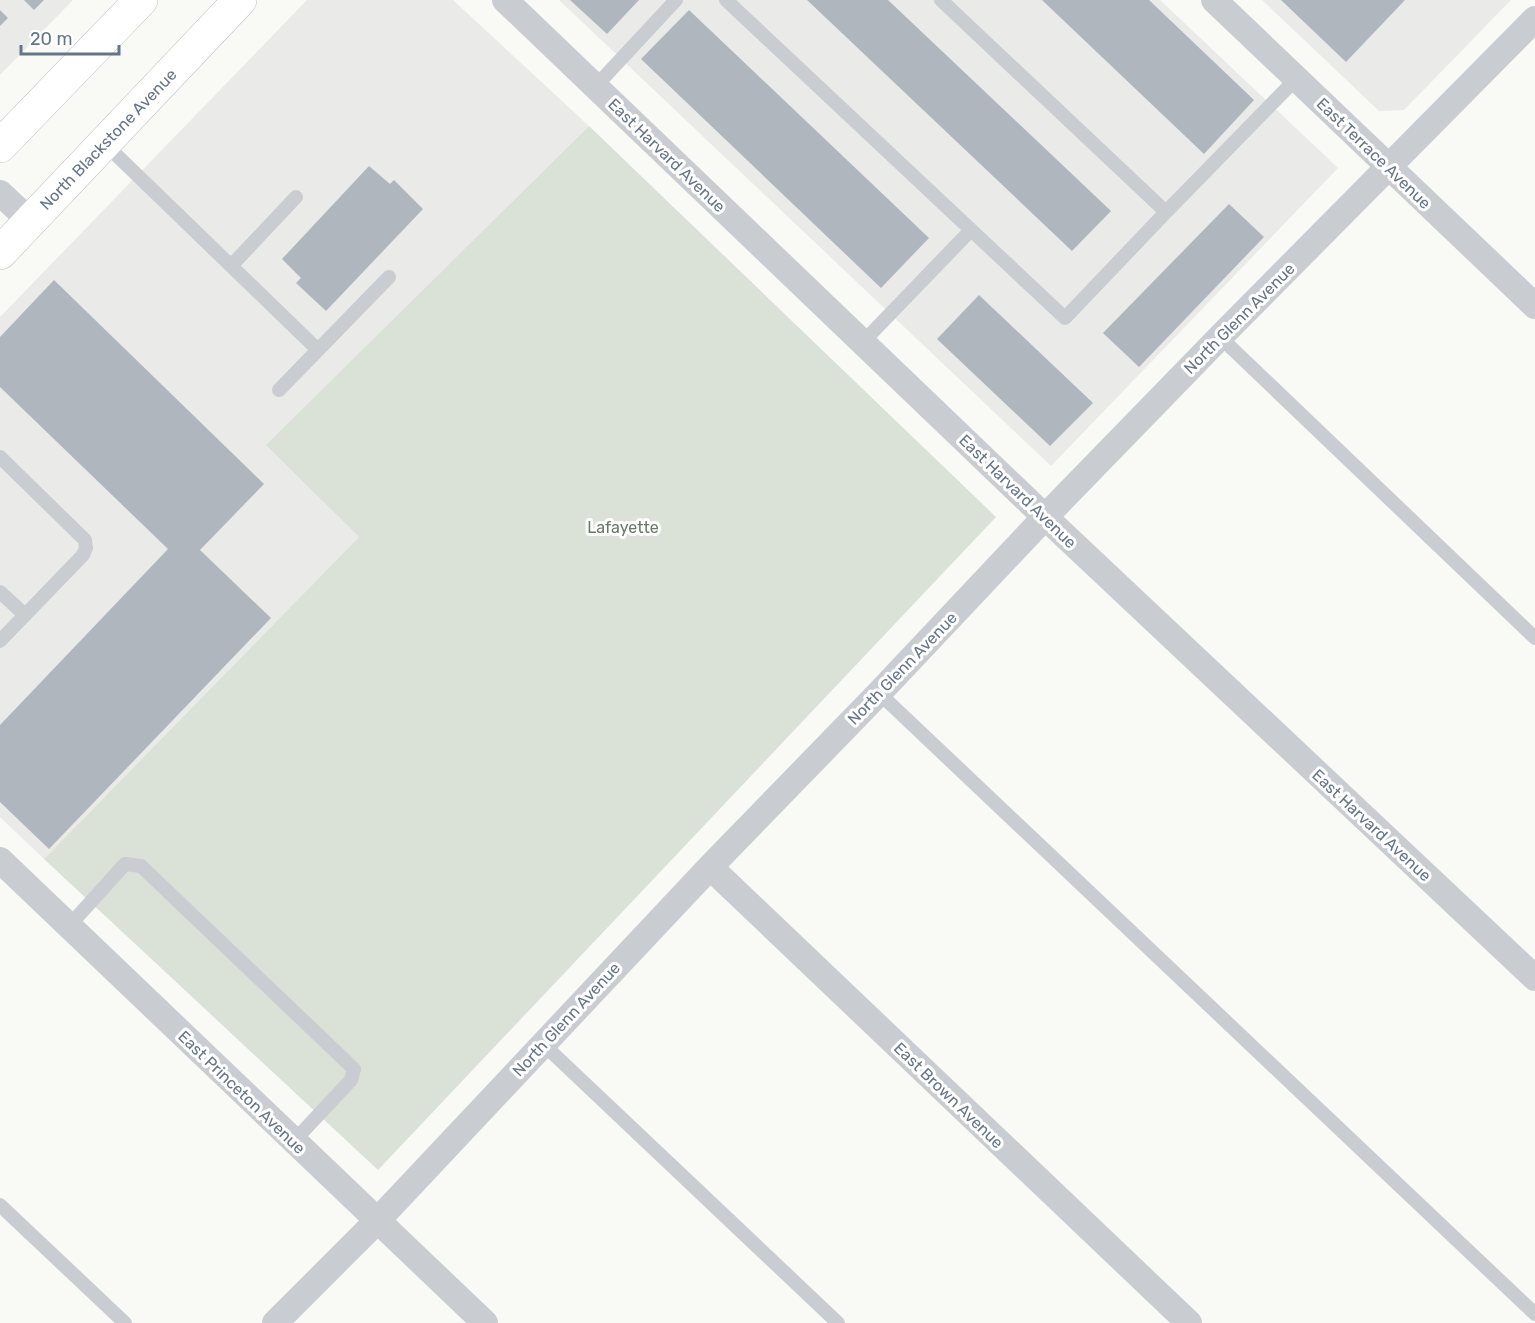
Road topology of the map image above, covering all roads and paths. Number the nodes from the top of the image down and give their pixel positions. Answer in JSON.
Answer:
{"nodes":[{"id":1,"x":141,"y":0,"type":"edge"},
{"id":2,"x":240,"y":0,"type":"edge"},
{"id":3,"x":505,"y":0,"type":"edge"},
{"id":4,"x":676,"y":0,"type":"edge"},
{"id":5,"x":726,"y":0,"type":"edge"},
{"id":6,"x":941,"y":0,"type":"edge"},
{"id":7,"x":1214,"y":0,"type":"edge"},
{"id":8,"x":1535,"y":19,"type":"edge"},
{"id":9,"x":1296,"y":79,"type":"junction"},
{"id":10,"x":595,"y":87,"type":"junction"},
{"id":11,"x":104,"y":143,"type":"junction"},
{"id":12,"x":0,"y":146,"type":"edge"},
{"id":13,"x":1389,"y":167,"type":"junction"},
{"id":14,"x":0,"y":193,"type":"edge"},
{"id":15,"x":296,"y":197,"type":"dead end"},
{"id":16,"x":1166,"y":212,"type":"junction"},
{"id":17,"x":30,"y":221,"type":"junction"},
{"id":18,"x":971,"y":230,"type":"junction"},
{"id":19,"x":0,"y":253,"type":"edge"},
{"id":20,"x":231,"y":265,"type":"junction"},
{"id":21,"x":388,"y":277,"type":"dead end"},
{"id":22,"x":1535,"y":306,"type":"edge"},
{"id":23,"x":1220,"y":337,"type":"junction"},
{"id":24,"x":862,"y":342,"type":"junction"},
{"id":25,"x":318,"y":350,"type":"junction"},
{"id":26,"x":279,"y":390,"type":"dead end"},
{"id":27,"x":0,"y":457,"type":"edge"},
{"id":28,"x":1045,"y":517,"type":"junction"},
{"id":29,"x":0,"y":592,"type":"edge"},
{"id":30,"x":25,"y":615,"type":"junction"},
{"id":31,"x":1535,"y":638,"type":"edge"},
{"id":32,"x":0,"y":641,"type":"edge"},
{"id":33,"x":879,"y":693,"type":"junction"},
{"id":34,"x":0,"y":860,"type":"edge"},
{"id":35,"x":710,"y":867,"type":"junction"},
{"id":36,"x":69,"y":926,"type":"junction"},
{"id":37,"x":1535,"y":978,"type":"edge"},
{"id":38,"x":542,"y":1043,"type":"junction"},
{"id":39,"x":294,"y":1141,"type":"junction"},
{"id":40,"x":0,"y":1205,"type":"edge"},
{"id":41,"x":377,"y":1221,"type":"junction"},
{"id":42,"x":1535,"y":1314,"type":"edge"},
{"id":43,"x":125,"y":1323,"type":"edge"},
{"id":44,"x":275,"y":1323,"type":"edge"},
{"id":45,"x":485,"y":1323,"type":"edge"},
{"id":46,"x":838,"y":1323,"type":"edge"},
{"id":47,"x":1189,"y":1323,"type":"edge"}],
"edges":[{"from":1,"to":12,"type":"main road"},
{"from":2,"to":11,"type":"main road","name":"North Blackstone Avenue"},
{"from":3,"to":10,"type":"street","name":"East Harvard Avenue"},
{"from":4,"to":10,"type":"lane"},
{"from":5,"to":18,"type":"lane"},
{"from":6,"to":16,"type":"lane"},
{"from":7,"to":9,"type":"street","name":"East Terrace Avenue"},
{"from":8,"to":13,"type":"street","name":"North Glenn Avenue"},
{"from":9,"to":13,"type":"street","name":"East Terrace Avenue"},
{"from":9,"to":16,"type":"lane"},
{"from":10,"to":24,"type":"street","name":"East Harvard Avenue"},
{"from":11,"to":17,"type":"main road","name":"North Blackstone Avenue"},
{"from":11,"to":20,"type":"lane"},
{"from":13,"to":22,"type":"street","name":"East Terrace Avenue"},
{"from":13,"to":23,"type":"street","name":"North Glenn Avenue"},
{"from":14,"to":17,"type":"street"},
{"from":15,"to":20,"type":"lane"},
{"from":16,"to":18,"type":"lane"},
{"from":17,"to":19,"type":"main road","name":"North Blackstone Avenue"},
{"from":18,"to":24,"type":"lane"},
{"from":20,"to":25,"type":"lane"},
{"from":21,"to":25,"type":"lane"},
{"from":23,"to":28,"type":"street","name":"North Glenn Avenue"},
{"from":23,"to":31,"type":"lane"},
{"from":24,"to":28,"type":"street","name":"East Harvard Avenue"},
{"from":25,"to":26,"type":"lane"},
{"from":27,"to":30,"type":"lane"},
{"from":28,"to":33,"type":"street","name":"North Glenn Avenue"},
{"from":28,"to":37,"type":"street","name":"East Harvard Avenue"},
{"from":29,"to":30,"type":"lane"},
{"from":30,"to":32,"type":"lane"},
{"from":33,"to":35,"type":"street","name":"North Glenn Avenue"},
{"from":33,"to":42,"type":"lane"},
{"from":34,"to":36,"type":"street","name":"East Princeton Avenue"},
{"from":35,"to":38,"type":"street","name":"North Glenn Avenue"},
{"from":35,"to":47,"type":"street","name":"East Brown Avenue"},
{"from":36,"to":39,"type":"street","name":"East Princeton Avenue"},
{"from":36,"to":39,"type":"lane"},
{"from":38,"to":41,"type":"street","name":"North Glenn Avenue"},
{"from":38,"to":46,"type":"lane"},
{"from":39,"to":41,"type":"street","name":"East Princeton Avenue"},
{"from":40,"to":43,"type":"lane"},
{"from":41,"to":44,"type":"street","name":"North Glenn Avenue"},
{"from":41,"to":45,"type":"street","name":"East Princeton Avenue"}]}
